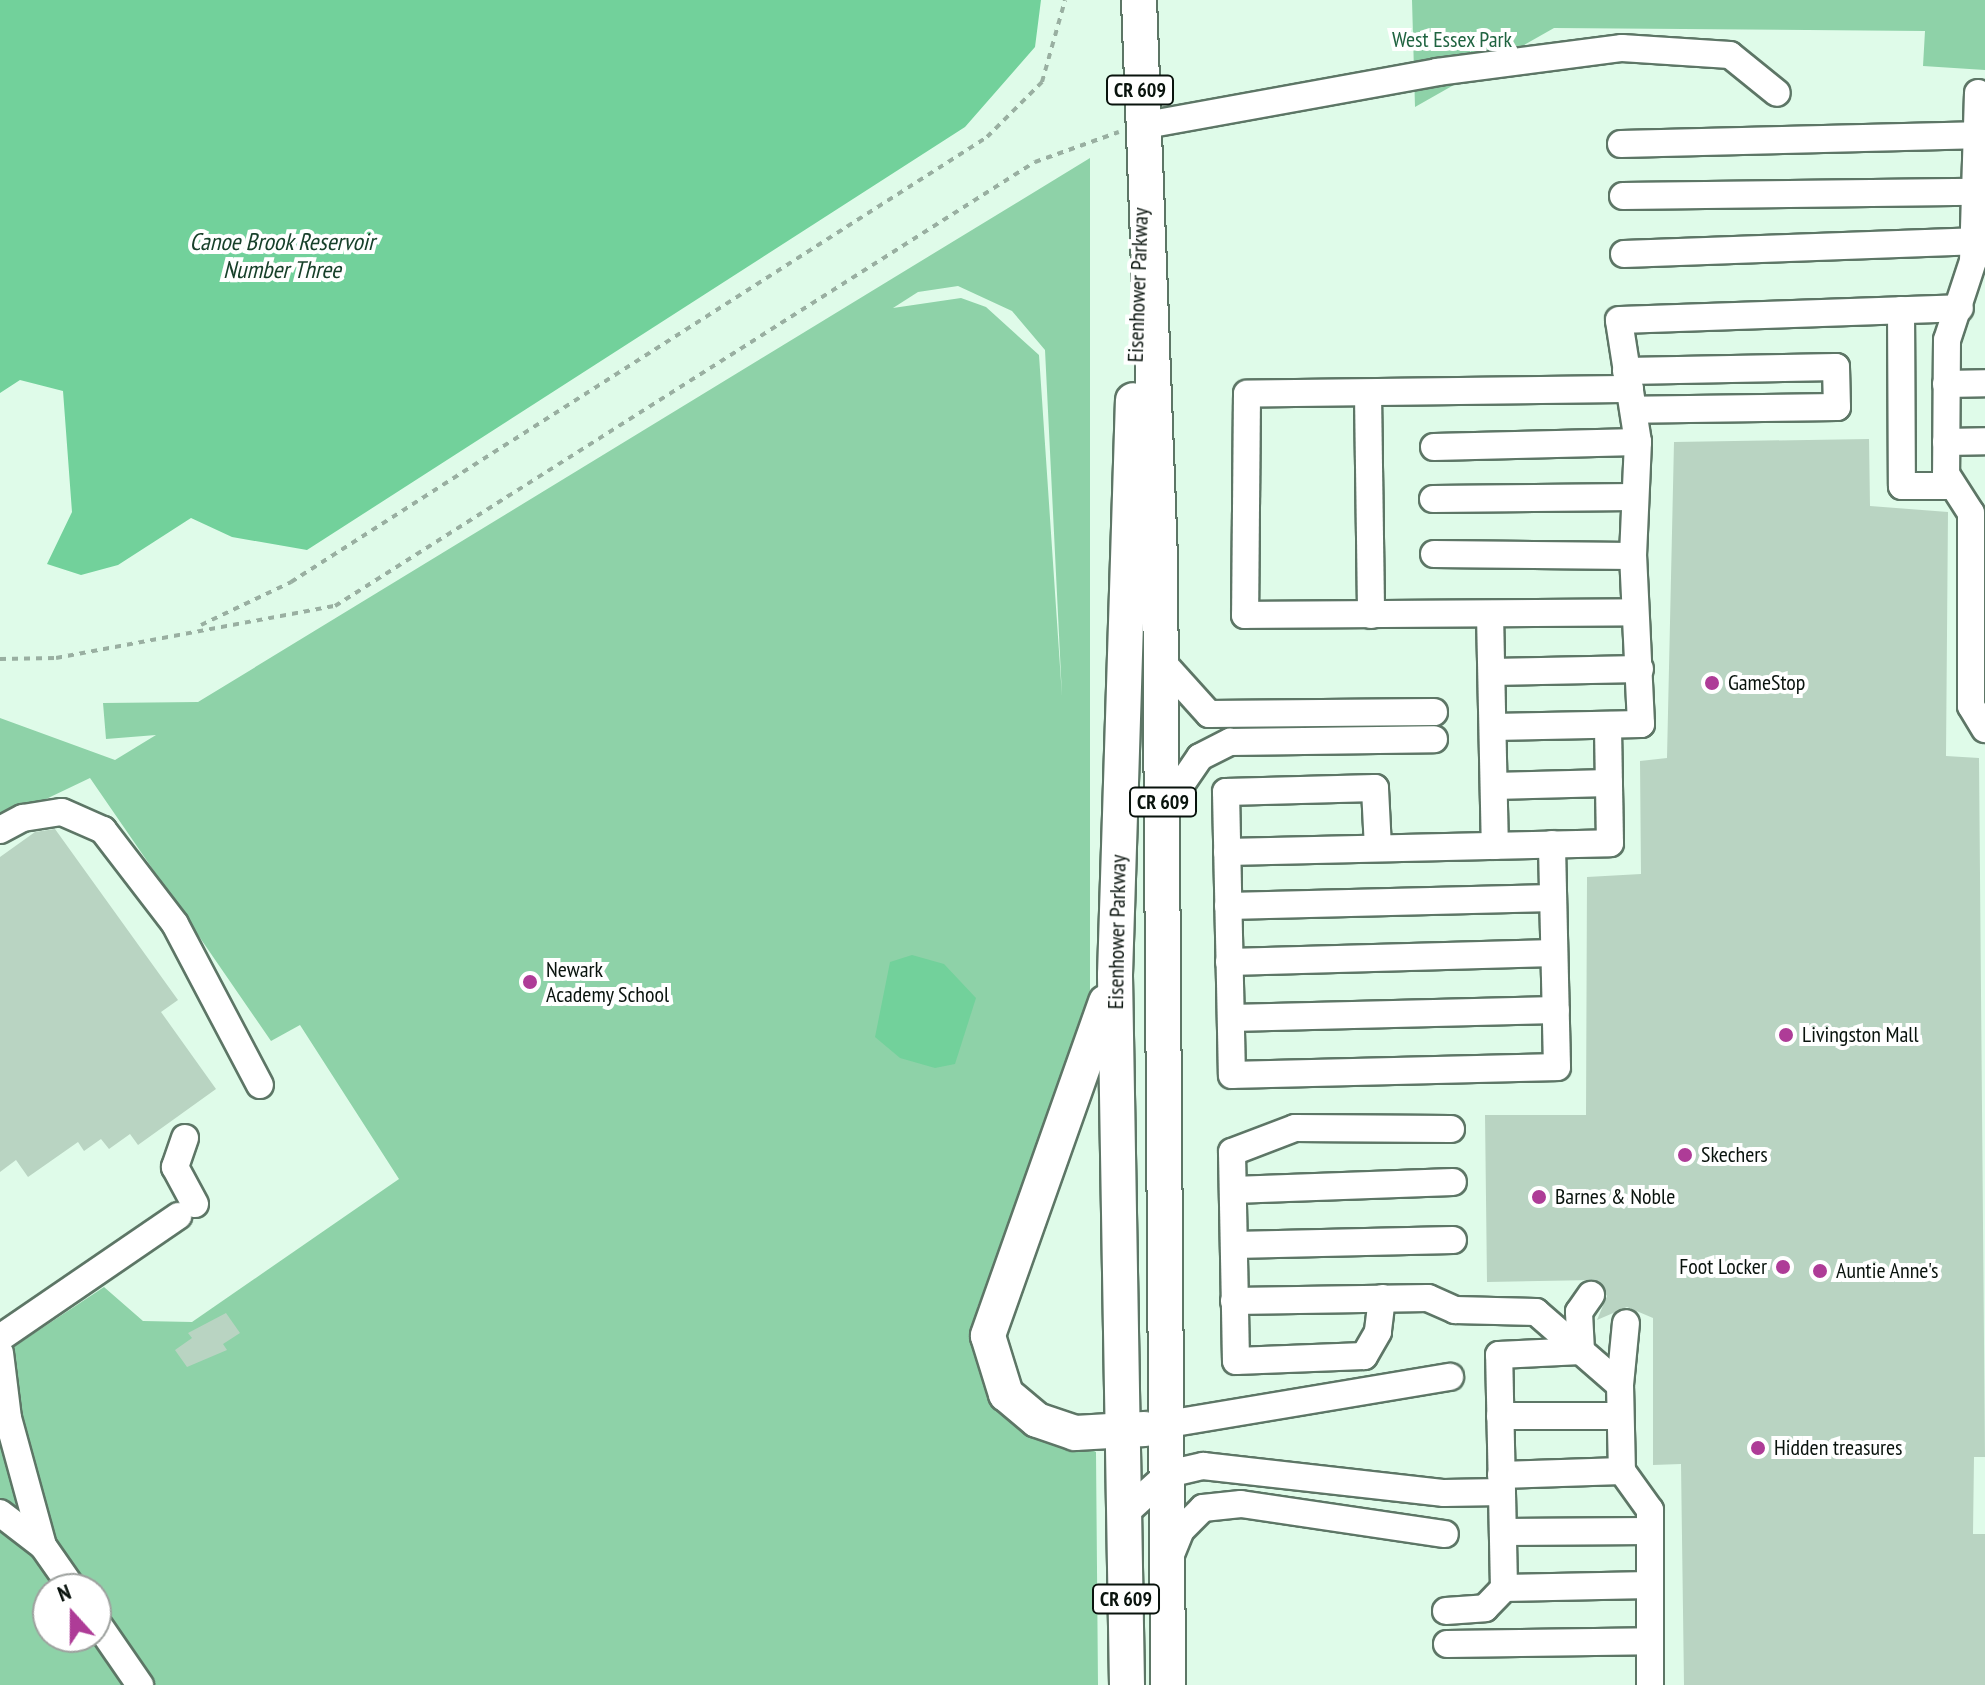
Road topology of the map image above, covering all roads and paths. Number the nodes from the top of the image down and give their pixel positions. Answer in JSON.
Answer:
{"nodes":[{"id":1,"x":1065,"y":0,"type":"edge"},
{"id":2,"x":1139,"y":0,"type":"edge"},
{"id":3,"x":1777,"y":93,"type":"dead end"},
{"id":4,"x":1978,"y":93,"type":"dead end"},
{"id":5,"x":1141,"y":126,"type":"junction"},
{"id":6,"x":1981,"y":135,"type":"edge"},
{"id":7,"x":1621,"y":144,"type":"dead end"},
{"id":8,"x":1143,"y":180,"type":"junction"},
{"id":9,"x":1975,"y":192,"type":"junction"},
{"id":10,"x":1623,"y":196,"type":"dead end"},
{"id":11,"x":1974,"y":241,"type":"junction"},
{"id":12,"x":1624,"y":254,"type":"dead end"},
{"id":13,"x":1960,"y":308,"type":"junction"},
{"id":14,"x":1901,"y":310,"type":"junction"},
{"id":15,"x":1985,"y":383,"type":"edge"},
{"id":16,"x":1946,"y":384,"type":"junction"},
{"id":17,"x":1630,"y":390,"type":"junction"},
{"id":18,"x":1368,"y":394,"type":"junction"},
{"id":19,"x":1985,"y":441,"type":"edge"},
{"id":20,"x":1638,"y":442,"type":"junction"},
{"id":21,"x":1946,"y":442,"type":"junction"},
{"id":22,"x":1434,"y":447,"type":"dead end"},
{"id":23,"x":1635,"y":497,"type":"junction"},
{"id":24,"x":1968,"y":498,"type":"edge"},
{"id":25,"x":1433,"y":499,"type":"dead end"},
{"id":26,"x":1434,"y":554,"type":"dead end"},
{"id":27,"x":1633,"y":556,"type":"junction"},
{"id":28,"x":1978,"y":557,"type":"edge"},
{"id":29,"x":1635,"y":612,"type":"junction"},
{"id":30,"x":1978,"y":613,"type":"edge"},
{"id":31,"x":1490,"y":614,"type":"junction"},
{"id":32,"x":1371,"y":615,"type":"junction"},
{"id":33,"x":198,"y":626,"type":"junction"},
{"id":34,"x":0,"y":659,"type":"edge"},
{"id":35,"x":1162,"y":662,"type":"junction"},
{"id":36,"x":1640,"y":669,"type":"junction"},
{"id":37,"x":1978,"y":671,"type":"edge"},
{"id":38,"x":1492,"y":672,"type":"junction"},
{"id":39,"x":1608,"y":725,"type":"junction"},
{"id":40,"x":1493,"y":727,"type":"junction"},
{"id":41,"x":1985,"y":729,"type":"edge"},
{"id":42,"x":1609,"y":783,"type":"junction"},
{"id":43,"x":1494,"y":786,"type":"junction"},
{"id":44,"x":1163,"y":811,"type":"junction"},
{"id":45,"x":0,"y":830,"type":"edge"},
{"id":46,"x":1552,"y":844,"type":"junction"},
{"id":47,"x":1495,"y":846,"type":"junction"},
{"id":48,"x":1378,"y":848,"type":"junction"},
{"id":49,"x":1227,"y":852,"type":"junction"},
{"id":50,"x":1553,"y":898,"type":"junction"},
{"id":51,"x":1228,"y":906,"type":"junction"},
{"id":52,"x":1554,"y":953,"type":"junction"},
{"id":53,"x":1229,"y":962,"type":"junction"},
{"id":54,"x":1115,"y":975,"type":"junction"},
{"id":55,"x":1556,"y":1010,"type":"junction"},
{"id":56,"x":1231,"y":1018,"type":"junction"},
{"id":57,"x":260,"y":1085,"type":"dead end"},
{"id":58,"x":1451,"y":1129,"type":"dead end"},
{"id":59,"x":185,"y":1138,"type":"dead end"},
{"id":60,"x":1453,"y":1182,"type":"dead end"},
{"id":61,"x":1233,"y":1190,"type":"junction"},
{"id":62,"x":1453,"y":1240,"type":"dead end"},
{"id":63,"x":1234,"y":1245,"type":"junction"},
{"id":64,"x":1591,"y":1295,"type":"dead end"},
{"id":65,"x":1382,"y":1298,"type":"junction"},
{"id":66,"x":1234,"y":1301,"type":"junction"},
{"id":67,"x":1626,"y":1323,"type":"dead end"},
{"id":68,"x":2,"y":1335,"type":"edge"},
{"id":69,"x":1581,"y":1351,"type":"junction"},
{"id":70,"x":1450,"y":1377,"type":"dead end"},
{"id":71,"x":1620,"y":1385,"type":"junction"},
{"id":72,"x":1500,"y":1416,"type":"junction"},
{"id":73,"x":1620,"y":1416,"type":"junction"},
{"id":74,"x":1168,"y":1424,"type":"junction"},
{"id":75,"x":1124,"y":1433,"type":"junction"},
{"id":76,"x":1622,"y":1471,"type":"junction"},
{"id":77,"x":1168,"y":1474,"type":"junction"},
{"id":78,"x":1502,"y":1484,"type":"junction"},
{"id":79,"x":0,"y":1513,"type":"edge"},
{"id":80,"x":1125,"y":1513,"type":"junction"},
{"id":81,"x":1650,"y":1531,"type":"junction"},
{"id":82,"x":1503,"y":1532,"type":"junction"},
{"id":83,"x":1445,"y":1534,"type":"dead end"},
{"id":84,"x":43,"y":1546,"type":"junction"},
{"id":85,"x":1168,"y":1563,"type":"junction"},
{"id":86,"x":62,"y":1573,"type":"edge"},
{"id":87,"x":1650,"y":1585,"type":"junction"},
{"id":88,"x":1504,"y":1588,"type":"junction"},
{"id":89,"x":1446,"y":1611,"type":"dead end"},
{"id":90,"x":1650,"y":1641,"type":"junction"},
{"id":91,"x":112,"y":1644,"type":"edge"},
{"id":92,"x":1447,"y":1644,"type":"dead end"},
{"id":93,"x":140,"y":1685,"type":"edge"},
{"id":94,"x":1127,"y":1685,"type":"edge"},
{"id":95,"x":1168,"y":1685,"type":"edge"},
{"id":96,"x":1650,"y":1685,"type":"edge"}],
"edges":[{"from":1,"to":33,"type":"path"},
{"from":2,"to":5,"type":"main road","name":"Eisenhower Parkway","number":"CR 609"},
{"from":3,"to":5,"type":"lane"},
{"from":4,"to":6,"type":"lane"},
{"from":5,"to":8,"type":"main road","name":"Eisenhower Parkway","number":"CR 609"},
{"from":5,"to":33,"type":"path"},
{"from":6,"to":7,"type":"lane"},
{"from":6,"to":9,"type":"lane"},
{"from":8,"to":35,"type":"main road","name":"Eisenhower Parkway","number":"CR 609"},
{"from":8,"to":54,"type":"main road","name":"Eisenhower Parkway","number":"CR 609"},
{"from":9,"to":10,"type":"lane"},
{"from":9,"to":11,"type":"lane"},
{"from":11,"to":12,"type":"lane"},
{"from":11,"to":13,"type":"lane"},
{"from":13,"to":14,"type":"lane"},
{"from":13,"to":16,"type":"lane"},
{"from":14,"to":17,"type":"lane"},
{"from":14,"to":24,"type":"lane"},
{"from":15,"to":16,"type":"lane"},
{"from":16,"to":21,"type":"lane"},
{"from":17,"to":17,"type":"lane"},
{"from":17,"to":18,"type":"lane"},
{"from":17,"to":20,"type":"lane"},
{"from":18,"to":32,"type":"lane"},
{"from":18,"to":32,"type":"lane"},
{"from":19,"to":21,"type":"lane"},
{"from":20,"to":22,"type":"lane"},
{"from":20,"to":23,"type":"lane"},
{"from":21,"to":24,"type":"lane"},
{"from":23,"to":25,"type":"lane"},
{"from":23,"to":27,"type":"lane"},
{"from":24,"to":28,"type":"lane"},
{"from":26,"to":27,"type":"lane"},
{"from":27,"to":29,"type":"lane"},
{"from":28,"to":30,"type":"lane"},
{"from":29,"to":31,"type":"lane"},
{"from":29,"to":36,"type":"lane"},
{"from":30,"to":37,"type":"lane"},
{"from":31,"to":32,"type":"lane"},
{"from":31,"to":38,"type":"lane"},
{"from":33,"to":34,"type":"path"},
{"from":35,"to":44,"type":"main road","name":"Eisenhower Parkway","number":"CR 609"},
{"from":35,"to":44,"type":"lane"},
{"from":36,"to":38,"type":"lane"},
{"from":36,"to":39,"type":"lane"},
{"from":37,"to":41,"type":"lane"},
{"from":38,"to":40,"type":"lane"},
{"from":39,"to":40,"type":"lane"},
{"from":39,"to":42,"type":"lane"},
{"from":40,"to":43,"type":"lane"},
{"from":42,"to":43,"type":"lane"},
{"from":42,"to":46,"type":"lane"},
{"from":43,"to":47,"type":"lane"},
{"from":44,"to":74,"type":"main road","name":"Eisenhower Parkway","number":"CR 609"},
{"from":45,"to":57,"type":"lane"},
{"from":46,"to":47,"type":"lane"},
{"from":46,"to":50,"type":"lane"},
{"from":47,"to":48,"type":"lane"},
{"from":48,"to":49,"type":"lane"},
{"from":48,"to":49,"type":"lane"},
{"from":49,"to":51,"type":"lane"},
{"from":50,"to":51,"type":"lane"},
{"from":50,"to":52,"type":"lane"},
{"from":51,"to":53,"type":"lane"},
{"from":52,"to":53,"type":"lane"},
{"from":52,"to":55,"type":"lane"},
{"from":53,"to":56,"type":"lane"},
{"from":54,"to":75,"type":"main road","name":"Eisenhower Parkway","number":"CR 609"},
{"from":54,"to":75,"type":"main road"},
{"from":55,"to":56,"type":"lane"},
{"from":55,"to":56,"type":"lane"},
{"from":58,"to":61,"type":"lane"},
{"from":59,"to":68,"type":"lane"},
{"from":60,"to":61,"type":"lane"},
{"from":61,"to":63,"type":"lane"},
{"from":62,"to":63,"type":"lane"},
{"from":63,"to":66,"type":"lane"},
{"from":64,"to":69,"type":"lane"},
{"from":65,"to":66,"type":"lane"},
{"from":65,"to":66,"type":"lane"},
{"from":65,"to":69,"type":"lane"},
{"from":67,"to":71,"type":"lane"},
{"from":68,"to":84,"type":"lane"},
{"from":69,"to":71,"type":"lane"},
{"from":69,"to":72,"type":"lane"},
{"from":70,"to":74,"type":"lane"},
{"from":71,"to":73,"type":"lane"},
{"from":72,"to":73,"type":"lane"},
{"from":72,"to":78,"type":"lane"},
{"from":73,"to":76,"type":"lane"},
{"from":74,"to":75,"type":"main road"},
{"from":74,"to":77,"type":"main road","name":"Eisenhower Parkway","number":"CR 609"},
{"from":75,"to":80,"type":"main road","name":"Eisenhower Parkway","number":"CR 609"},
{"from":76,"to":78,"type":"lane"},
{"from":76,"to":81,"type":"lane"},
{"from":77,"to":78,"type":"lane"},
{"from":77,"to":80,"type":"lane"},
{"from":77,"to":85,"type":"main road","name":"Eisenhower Parkway","number":"CR 609"},
{"from":78,"to":82,"type":"lane"},
{"from":79,"to":84,"type":"lane"},
{"from":80,"to":94,"type":"main road","name":"Eisenhower Parkway","number":"CR 609"},
{"from":81,"to":82,"type":"lane"},
{"from":81,"to":87,"type":"lane"},
{"from":82,"to":88,"type":"lane"},
{"from":83,"to":85,"type":"lane"},
{"from":84,"to":86,"type":"lane"},
{"from":85,"to":95,"type":"main road","name":"Eisenhower Parkway","number":"CR 609"},
{"from":87,"to":88,"type":"lane"},
{"from":87,"to":90,"type":"lane"},
{"from":88,"to":89,"type":"lane"},
{"from":90,"to":92,"type":"lane"},
{"from":90,"to":96,"type":"lane"},
{"from":91,"to":93,"type":"lane"}]}
